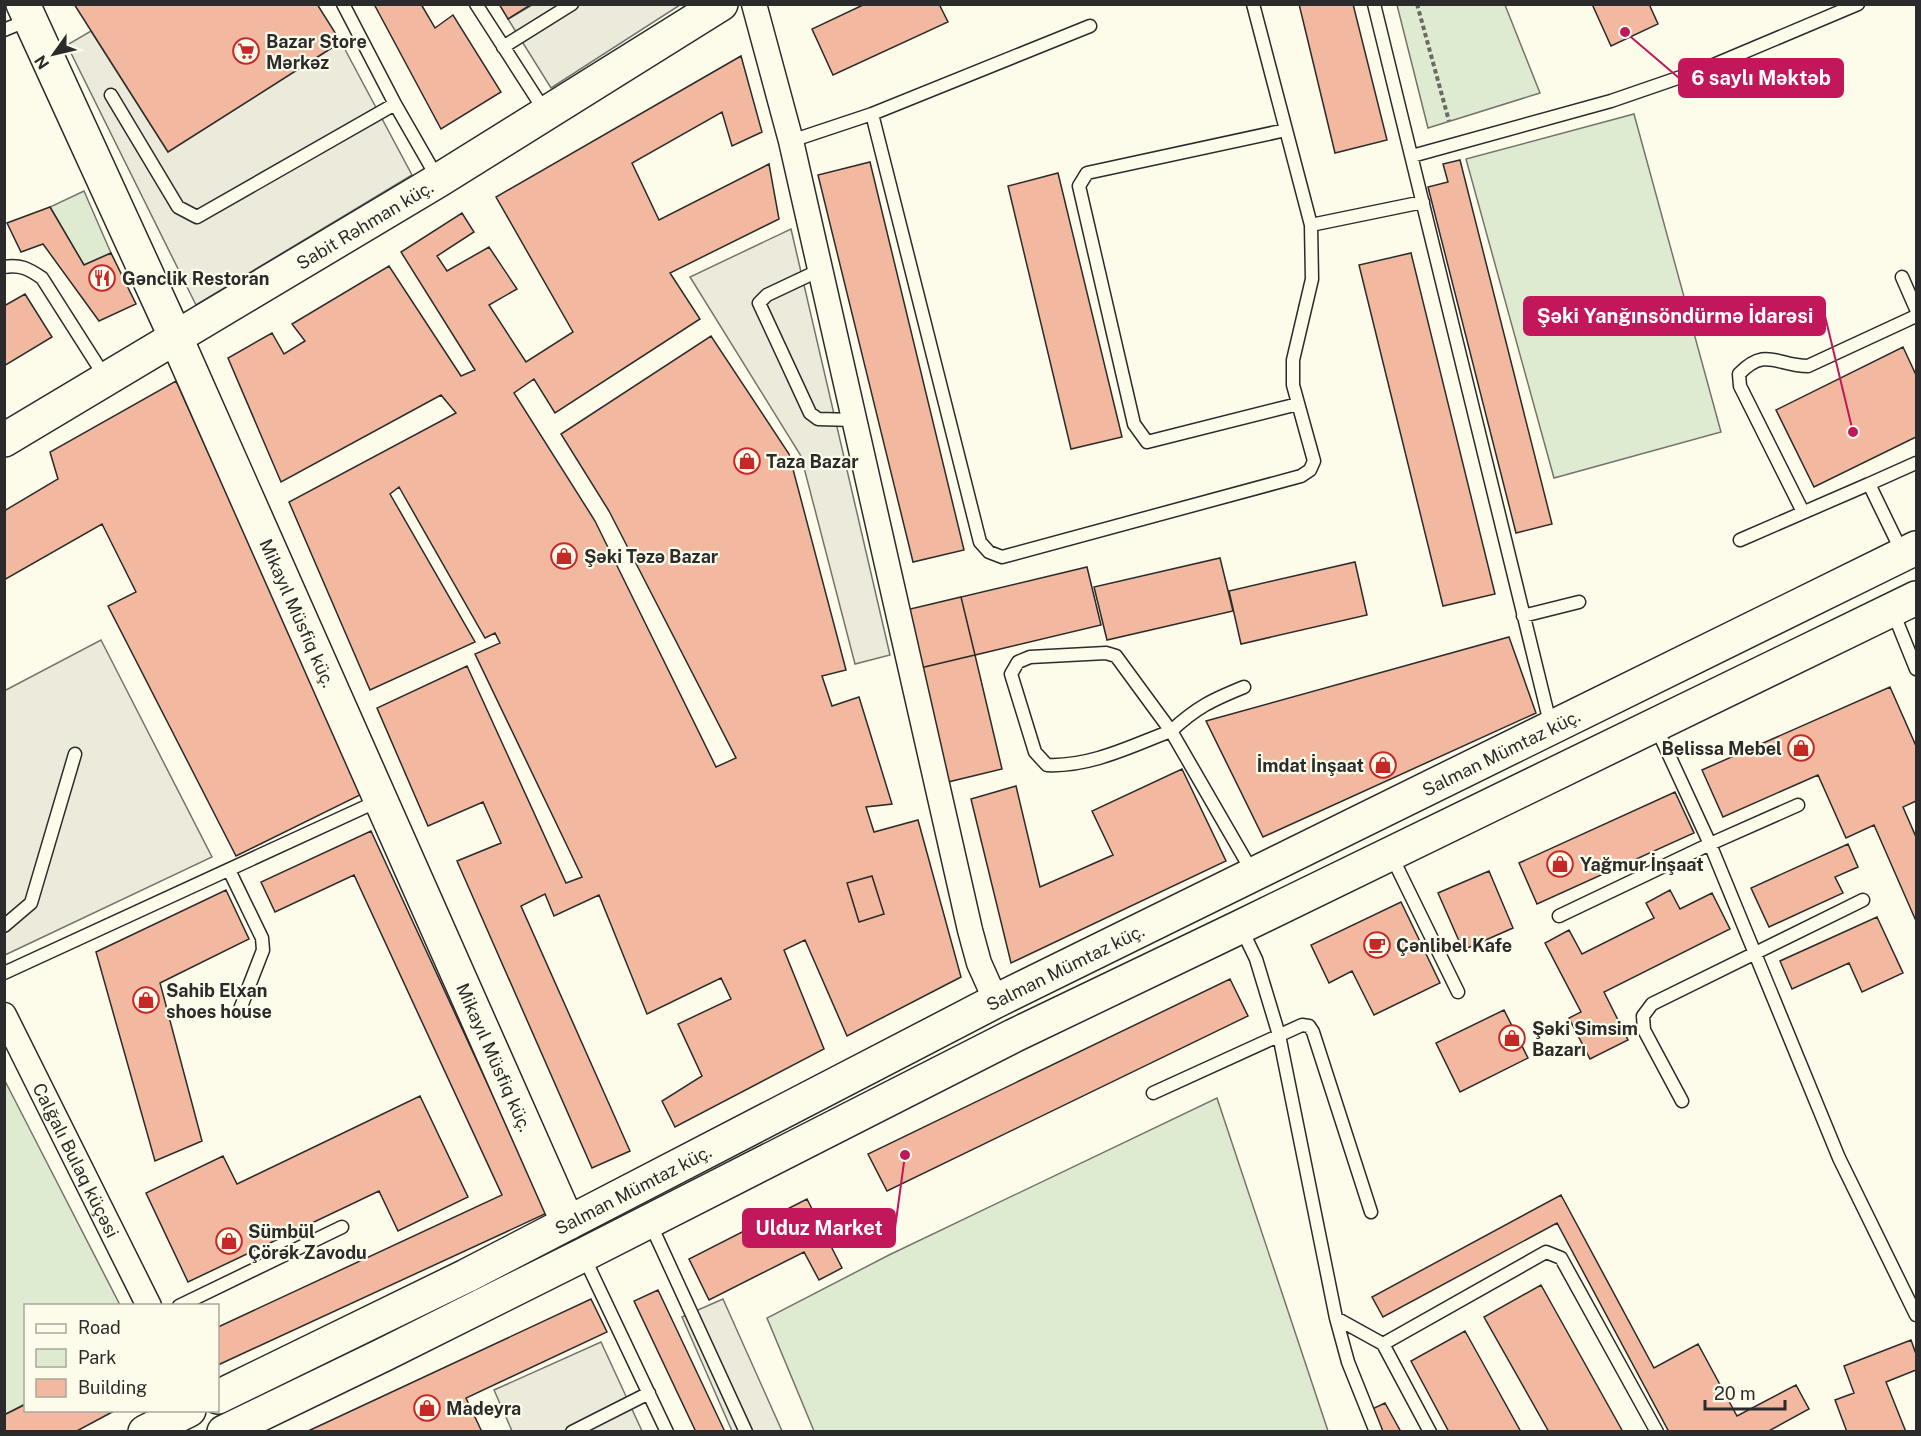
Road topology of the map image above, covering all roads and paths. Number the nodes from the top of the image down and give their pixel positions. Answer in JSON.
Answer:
{"nodes":[{"id":1,"x":343,"y":4,"type":"edge"},
{"id":2,"x":476,"y":4,"type":"edge"},
{"id":3,"x":572,"y":4,"type":"edge"},
{"id":4,"x":721,"y":4,"type":"edge"},
{"id":5,"x":754,"y":4,"type":"edge"},
{"id":6,"x":1252,"y":4,"type":"edge"},
{"id":7,"x":1374,"y":4,"type":"edge"},
{"id":8,"x":1417,"y":4,"type":"edge"},
{"id":9,"x":1858,"y":4,"type":"edge"},
{"id":10,"x":19,"y":18,"type":"edge"},
{"id":11,"x":1090,"y":26,"type":"dead end"},
{"id":12,"x":503,"y":46,"type":"junction"},
{"id":13,"x":111,"y":95,"type":"dead end"},
{"id":14,"x":395,"y":104,"type":"junction"},
{"id":15,"x":547,"y":114,"type":"junction"},
{"id":16,"x":872,"y":114,"type":"junction"},
{"id":17,"x":1449,"y":121,"type":"dead end"},
{"id":18,"x":1286,"y":130,"type":"junction"},
{"id":19,"x":791,"y":141,"type":"junction"},
{"id":20,"x":1412,"y":156,"type":"junction"},
{"id":21,"x":439,"y":180,"type":"junction"},
{"id":22,"x":1423,"y":202,"type":"junction"},
{"id":23,"x":1311,"y":225,"type":"junction"},
{"id":24,"x":4,"y":267,"type":"edge"},
{"id":25,"x":820,"y":270,"type":"junction"},
{"id":26,"x":1902,"y":277,"type":"dead end"},
{"id":27,"x":1917,"y":309,"type":"edge"},
{"id":28,"x":1917,"y":316,"type":"edge"},
{"id":29,"x":176,"y":338,"type":"junction"},
{"id":30,"x":106,"y":379,"type":"junction"},
{"id":31,"x":1298,"y":404,"type":"junction"},
{"id":32,"x":854,"y":420,"type":"junction"},
{"id":33,"x":4,"y":440,"type":"edge"},
{"id":34,"x":1917,"y":463,"type":"edge"},
{"id":35,"x":1869,"y":484,"type":"junction"},
{"id":36,"x":1803,"y":512,"type":"junction"},
{"id":37,"x":1740,"y":540,"type":"dead end"},
{"id":38,"x":1910,"y":551,"type":"edge"},
{"id":39,"x":1917,"y":584,"type":"edge"},
{"id":40,"x":1579,"y":602,"type":"dead end"},
{"id":41,"x":1904,"y":604,"type":"edge"},
{"id":42,"x":1524,"y":616,"type":"junction"},
{"id":43,"x":1917,"y":669,"type":"edge"},
{"id":44,"x":1244,"y":687,"type":"dead end"},
{"id":45,"x":1655,"y":725,"type":"junction"},
{"id":46,"x":1551,"y":728,"type":"junction"},
{"id":47,"x":1171,"y":730,"type":"junction"},
{"id":48,"x":75,"y":754,"type":"dead end"},
{"id":49,"x":381,"y":800,"type":"junction"},
{"id":50,"x":1798,"y":805,"type":"dead end"},
{"id":51,"x":1334,"y":835,"type":"junction"},
{"id":52,"x":1710,"y":844,"type":"junction"},
{"id":53,"x":1390,"y":854,"type":"junction"},
{"id":54,"x":229,"y":870,"type":"junction"},
{"id":55,"x":1351,"y":873,"type":"junction"},
{"id":56,"x":1254,"y":875,"type":"junction"},
{"id":57,"x":1222,"y":890,"type":"junction"},
{"id":58,"x":1863,"y":900,"type":"dead end"},
{"id":59,"x":1559,"y":916,"type":"dead end"},
{"id":60,"x":4,"y":926,"type":"edge"},
{"id":61,"x":1240,"y":927,"type":"junction"},
{"id":62,"x":4,"y":973,"type":"edge"},
{"id":63,"x":1458,"y":992,"type":"dead end"},
{"id":64,"x":996,"y":1001,"type":"junction"},
{"id":65,"x":240,"y":1012,"type":"dead end"},
{"id":66,"x":4,"y":1015,"type":"edge"},
{"id":67,"x":1279,"y":1035,"type":"junction"},
{"id":68,"x":1153,"y":1093,"type":"dead end"},
{"id":69,"x":1682,"y":1101,"type":"dead end"},
{"id":70,"x":1371,"y":1212,"type":"dead end"},
{"id":71,"x":649,"y":1221,"type":"junction"},
{"id":72,"x":568,"y":1223,"type":"junction"},
{"id":73,"x":342,"y":1227,"type":"dead end"},
{"id":74,"x":583,"y":1256,"type":"junction"},
{"id":75,"x":148,"y":1304,"type":"edge"},
{"id":76,"x":181,"y":1304,"type":"edge"},
{"id":77,"x":1917,"y":1315,"type":"edge"},
{"id":78,"x":1335,"y":1318,"type":"junction"},
{"id":79,"x":1383,"y":1344,"type":"junction"},
{"id":80,"x":649,"y":1393,"type":"junction"},
{"id":81,"x":219,"y":1397,"type":"edge"},
{"id":82,"x":185,"y":1412,"type":"edge"},
{"id":83,"x":200,"y":1412,"type":"edge"},
{"id":84,"x":145,"y":1431,"type":"edge"},
{"id":85,"x":208,"y":1431,"type":"edge"},
{"id":86,"x":224,"y":1431,"type":"edge"},
{"id":87,"x":572,"y":1431,"type":"edge"},
{"id":88,"x":668,"y":1431,"type":"edge"},
{"id":89,"x":746,"y":1431,"type":"edge"},
{"id":90,"x":1376,"y":1431,"type":"edge"},
{"id":91,"x":1430,"y":1431,"type":"edge"},
{"id":92,"x":1657,"y":1431,"type":"edge"}],
"edges":[{"from":1,"to":14,"type":"lane"},
{"from":2,"to":12,"type":"lane"},
{"from":3,"to":12,"type":"lane"},
{"from":4,"to":15,"type":"main road","name":"Sabit Rəhman küç."},
{"from":5,"to":19,"type":"street"},
{"from":6,"to":18,"type":"lane"},
{"from":7,"to":20,"type":"lane"},
{"from":8,"to":17,"type":"path"},
{"from":9,"to":20,"type":"lane"},
{"from":10,"to":29,"type":"main road","name":"Mikayıl Müsfiq küç."},
{"from":11,"to":16,"type":"lane"},
{"from":12,"to":15,"type":"lane"},
{"from":13,"to":14,"type":"lane"},
{"from":14,"to":21,"type":"lane"},
{"from":15,"to":21,"type":"main road","name":"Sabit Rəhman küç."},
{"from":16,"to":19,"type":"lane"},
{"from":16,"to":31,"type":"lane"},
{"from":18,"to":23,"type":"lane"},
{"from":18,"to":31,"type":"lane"},
{"from":19,"to":25,"type":"street"},
{"from":20,"to":22,"type":"lane"},
{"from":21,"to":29,"type":"main road","name":"Sabit Rəhman küç."},
{"from":22,"to":23,"type":"lane"},
{"from":22,"to":42,"type":"lane"},
{"from":23,"to":31,"type":"lane"},
{"from":24,"to":30,"type":"lane"},
{"from":25,"to":32,"type":"street"},
{"from":25,"to":32,"type":"lane"},
{"from":26,"to":27,"type":"lane"},
{"from":28,"to":36,"type":"lane"},
{"from":29,"to":30,"type":"main road","name":"Sabit Rəhman küç."},
{"from":29,"to":49,"type":"main road","name":"Mikayıl Müsfiq küç."},
{"from":30,"to":33,"type":"main road","name":"Sabit Rəhman küç."},
{"from":32,"to":64,"type":"street"},
{"from":34,"to":35,"type":"lane"},
{"from":35,"to":36,"type":"lane"},
{"from":35,"to":38,"type":"lane"},
{"from":36,"to":37,"type":"lane"},
{"from":38,"to":39,"type":"main road"},
{"from":38,"to":46,"type":"main road","name":"Salman Mümtaz küç."},
{"from":40,"to":42,"type":"lane"},
{"from":41,"to":43,"type":"lane"},
{"from":41,"to":45,"type":"main road"},
{"from":42,"to":46,"type":"lane"},
{"from":44,"to":47,"type":"lane"},
{"from":45,"to":52,"type":"lane"},
{"from":45,"to":53,"type":"main road"},
{"from":46,"to":51,"type":"main road","name":"Salman Mümtaz küç."},
{"from":47,"to":47,"type":"lane"},
{"from":47,"to":56,"type":"lane"},
{"from":48,"to":60,"type":"lane"},
{"from":49,"to":54,"type":"lane"},
{"from":49,"to":72,"type":"main road","name":"Mikayıl Müsfiq küç."},
{"from":50,"to":52,"type":"lane"},
{"from":51,"to":55,"type":"main road"},
{"from":51,"to":56,"type":"main road","name":"Salman Mümtaz küç."},
{"from":52,"to":59,"type":"lane"},
{"from":52,"to":77,"type":"lane"},
{"from":53,"to":55,"type":"main road"},
{"from":53,"to":63,"type":"lane"},
{"from":54,"to":62,"type":"lane"},
{"from":54,"to":65,"type":"lane"},
{"from":55,"to":61,"type":"main road"},
{"from":56,"to":57,"type":"main road","name":"Salman Mümtaz küç."},
{"from":57,"to":61,"type":"main road"},
{"from":57,"to":64,"type":"main road","name":"Salman Mümtaz küç."},
{"from":58,"to":69,"type":"lane"},
{"from":61,"to":67,"type":"lane"},
{"from":61,"to":71,"type":"main road"},
{"from":64,"to":72,"type":"main road","name":"Salman Mümtaz küç."},
{"from":66,"to":75,"type":"street","name":"Calğalı Bulaq küçəsi"},
{"from":67,"to":68,"type":"lane"},
{"from":67,"to":70,"type":"lane"},
{"from":67,"to":78,"type":"lane"},
{"from":71,"to":74,"type":"main road"},
{"from":71,"to":89,"type":"lane"},
{"from":72,"to":81,"type":"main road","name":"Salman Mümtaz küç."},
{"from":73,"to":76,"type":"lane"},
{"from":74,"to":80,"type":"lane"},
{"from":74,"to":86,"type":"main road"},
{"from":78,"to":79,"type":"lane"},
{"from":78,"to":90,"type":"lane"},
{"from":79,"to":91,"type":"lane"},
{"from":79,"to":92,"type":"lane"},
{"from":80,"to":87,"type":"lane"},
{"from":80,"to":88,"type":"lane"},
{"from":82,"to":84,"type":"main road"},
{"from":83,"to":85,"type":"main road"}]}
